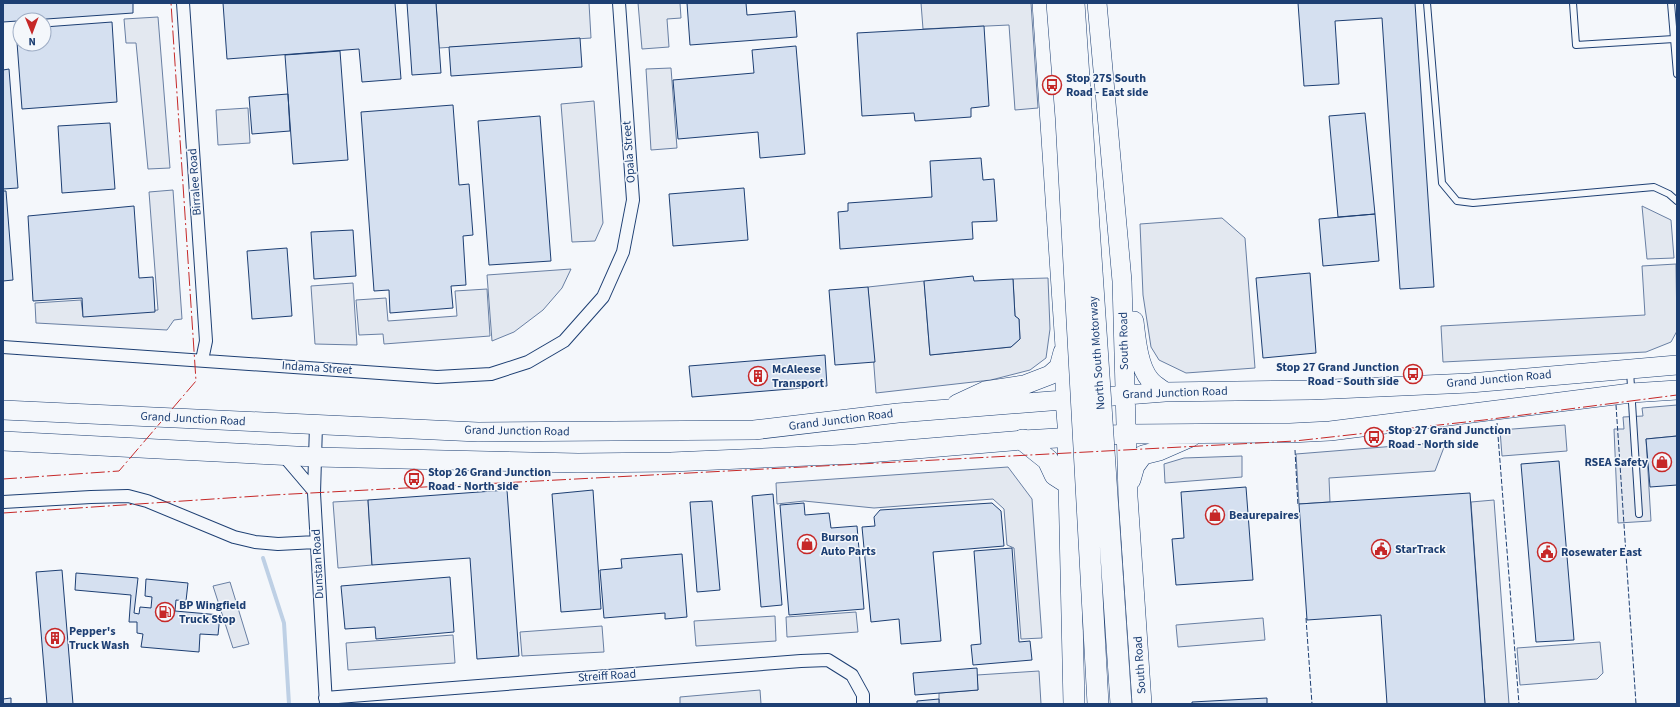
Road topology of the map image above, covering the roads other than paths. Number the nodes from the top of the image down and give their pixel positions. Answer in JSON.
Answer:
{"nodes":[{"id":1,"x":183,"y":3,"type":"edge"},
{"id":2,"x":619,"y":3,"type":"edge"},
{"id":3,"x":1042,"y":3,"type":"edge"},
{"id":4,"x":1057,"y":3,"type":"edge"},
{"id":5,"x":1074,"y":3,"type":"edge"},
{"id":6,"x":1097,"y":3,"type":"edge"},
{"id":7,"x":1427,"y":3,"type":"edge"},
{"id":8,"x":1573,"y":3,"type":"edge"},
{"id":9,"x":1671,"y":3,"type":"edge"},
{"id":10,"x":1674,"y":39,"type":"junction"},
{"id":11,"x":1677,"y":74,"type":"edge"},
{"id":12,"x":1677,"y":201,"type":"edge"},
{"id":13,"x":1122,"y":281,"type":"junction"},
{"id":14,"x":603,"y":297,"type":"joint"},
{"id":15,"x":1124,"y":337,"type":"junction"},
{"id":16,"x":3,"y":347,"type":"edge"},
{"id":17,"x":1065,"y":347,"type":"junction"},
{"id":18,"x":202,"y":360,"type":"junction"},
{"id":19,"x":1677,"y":365,"type":"edge"},
{"id":20,"x":1629,"y":368,"type":"junction"},
{"id":21,"x":1677,"y":390,"type":"edge"},
{"id":22,"x":1164,"y":392,"type":"junction"},
{"id":23,"x":1631,"y":393,"type":"junction"},
{"id":24,"x":1126,"y":395,"type":"junction"},
{"id":25,"x":1065,"y":399,"type":"junction"},
{"id":26,"x":945,"y":409,"type":"junction"},
{"id":27,"x":3,"y":410,"type":"edge"},
{"id":28,"x":316,"y":425,"type":"junction"},
{"id":29,"x":1200,"y":433,"type":"junction"},
{"id":30,"x":1127,"y":434,"type":"junction"},
{"id":31,"x":1068,"y":437,"type":"junction"},
{"id":32,"x":1023,"y":440,"type":"junction"},
{"id":33,"x":3,"y":441,"type":"edge"},
{"id":34,"x":284,"y":456,"type":"junction"},
{"id":35,"x":315,"y":457,"type":"junction"},
{"id":36,"x":1069,"y":484,"type":"junction"},
{"id":37,"x":314,"y":490,"type":"junction"},
{"id":38,"x":1128,"y":497,"type":"junction"},
{"id":39,"x":3,"y":502,"type":"edge"},
{"id":40,"x":1639,"y":514,"type":"dead end"},
{"id":41,"x":316,"y":542,"type":"junction"},
{"id":42,"x":326,"y":701,"type":"edge"},
{"id":43,"x":864,"y":704,"type":"edge"},
{"id":44,"x":1074,"y":704,"type":"edge"},
{"id":45,"x":1098,"y":704,"type":"edge"},
{"id":46,"x":1121,"y":704,"type":"edge"},
{"id":47,"x":1142,"y":704,"type":"edge"}],
"edges":[{"from":1,"to":18,"type":"street","name":"Birralee Road"},
{"from":2,"to":14,"type":"street","name":"Opala Street"},
{"from":3,"to":17,"type":"highway"},
{"from":4,"to":45,"type":"highway","name":"North South Motorway","bridge":true},
{"from":5,"to":46,"type":"highway","name":"North South Motorway","bridge":true},
{"from":6,"to":13,"type":"highway","name":"South Road"},
{"from":7,"to":12,"type":"lane"},
{"from":8,"to":10,"type":"lane"},
{"from":9,"to":10,"type":"lane"},
{"from":10,"to":11,"type":"lane"},
{"from":13,"to":15,"type":"highway","name":"South Road"},
{"from":13,"to":22,"type":"highway"},
{"from":14,"to":18,"type":"street","name":"Indama Street"},
{"from":15,"to":17,"type":"highway"},
{"from":15,"to":24,"type":"highway","name":"South Road"},
{"from":16,"to":18,"type":"street","name":"Indama Street"},
{"from":17,"to":25,"type":"highway"},
{"from":17,"to":26,"type":"highway"},
{"from":19,"to":20,"type":"highway","name":"Grand Junction Road"},
{"from":20,"to":22,"type":"highway","name":"Grand Junction Road"},
{"from":20,"to":23,"type":"lane"},
{"from":21,"to":23,"type":"highway"},
{"from":22,"to":24,"type":"highway","name":"Grand Junction Road"},
{"from":23,"to":29,"type":"highway"},
{"from":23,"to":40,"type":"lane"},
{"from":24,"to":25,"type":"highway","name":"Grand Junction Road"},
{"from":24,"to":30,"type":"highway","name":"South Road"},
{"from":25,"to":26,"type":"highway","name":"Grand Junction Road"},
{"from":25,"to":31,"type":"highway"},
{"from":26,"to":28,"type":"highway","name":"Grand Junction Road"},
{"from":27,"to":28,"type":"highway","name":"Grand Junction Road"},
{"from":28,"to":35,"type":"street","name":"Dunstan Road"},
{"from":29,"to":30,"type":"highway"},
{"from":29,"to":38,"type":"highway"},
{"from":30,"to":31,"type":"highway"},
{"from":30,"to":38,"type":"highway","name":"South Road"},
{"from":31,"to":32,"type":"highway"},
{"from":31,"to":36,"type":"highway"},
{"from":32,"to":35,"type":"highway"},
{"from":32,"to":36,"type":"highway"},
{"from":33,"to":34,"type":"highway"},
{"from":34,"to":35,"type":"highway"},
{"from":34,"to":37,"type":"street"},
{"from":35,"to":37,"type":"street","name":"Dunstan Road"},
{"from":36,"to":44,"type":"highway"},
{"from":37,"to":41,"type":"street","name":"Dunstan Road"},
{"from":38,"to":47,"type":"highway","name":"South Road"},
{"from":39,"to":41,"type":"street"},
{"from":41,"to":42,"type":"street","name":"Dunstan Road"},
{"from":42,"to":43,"type":"street","name":"Streiff Road"}]}
